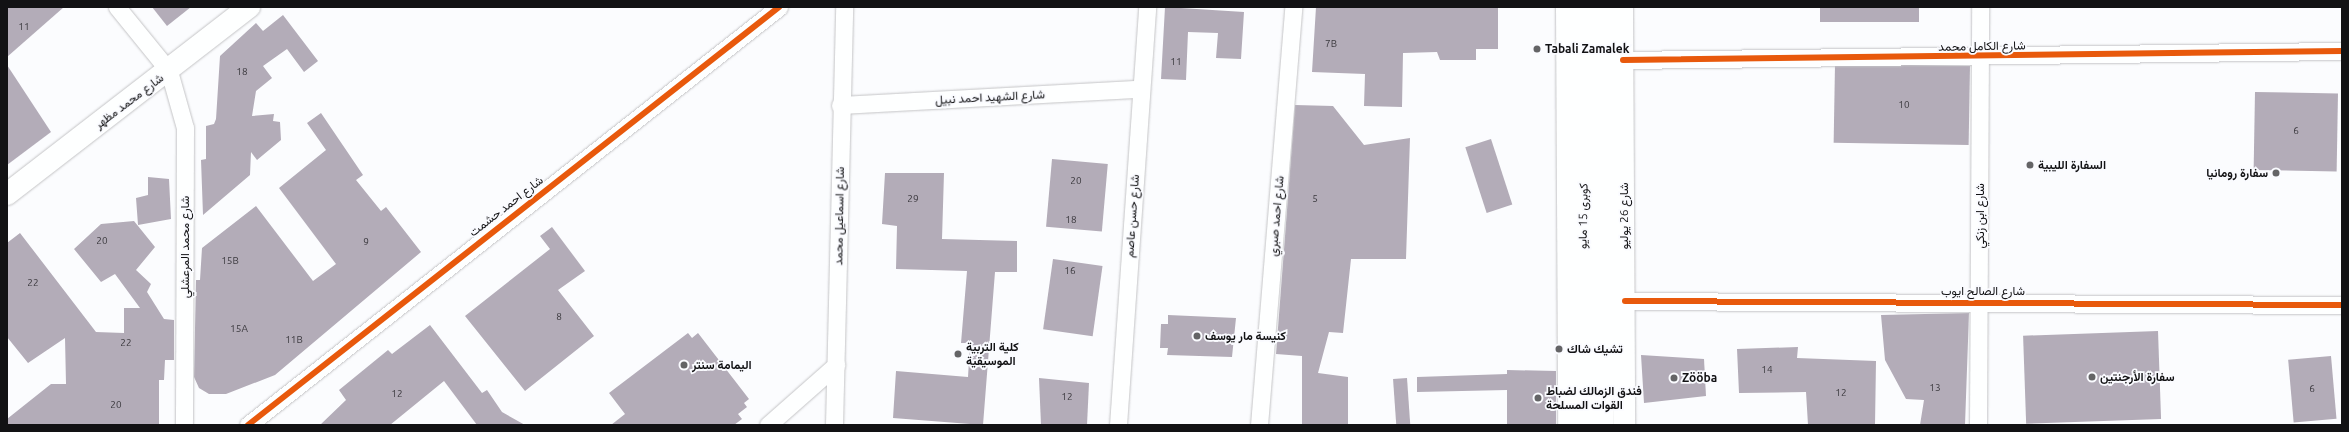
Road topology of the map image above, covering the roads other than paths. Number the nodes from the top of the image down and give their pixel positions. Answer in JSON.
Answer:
{"nodes":[{"id":1,"x":117,"y":7,"type":"edge"},
{"id":2,"x":249,"y":7,"type":"edge"},
{"id":3,"x":779,"y":7,"type":"edge"},
{"id":4,"x":844,"y":7,"type":"edge"},
{"id":5,"x":1147,"y":7,"type":"edge"},
{"id":6,"x":1292,"y":7,"type":"edge"},
{"id":7,"x":1567,"y":7,"type":"edge"},
{"id":8,"x":1584,"y":7,"type":"edge"},
{"id":9,"x":1605,"y":7,"type":"edge"},
{"id":10,"x":1622,"y":7,"type":"edge"},
{"id":11,"x":1980,"y":7,"type":"edge"},
{"id":12,"x":2342,"y":51,"type":"edge"},
{"id":13,"x":1980,"y":57,"type":"junction"},
{"id":14,"x":1623,"y":60,"type":"junction"},
{"id":15,"x":169,"y":70,"type":"junction"},
{"id":16,"x":1140,"y":89,"type":"junction"},
{"id":17,"x":840,"y":105,"type":"junction"},
{"id":18,"x":7,"y":194,"type":"edge"},
{"id":19,"x":1625,"y":301,"type":"junction"},
{"id":20,"x":1979,"y":302,"type":"junction"},
{"id":21,"x":2342,"y":305,"type":"edge"},
{"id":22,"x":836,"y":372,"type":"junction"},
{"id":23,"x":184,"y":425,"type":"edge"},
{"id":24,"x":248,"y":425,"type":"edge"},
{"id":25,"x":768,"y":425,"type":"edge"},
{"id":26,"x":777,"y":425,"type":"edge"},
{"id":27,"x":834,"y":425,"type":"edge"},
{"id":28,"x":1118,"y":425,"type":"edge"},
{"id":29,"x":1258,"y":425,"type":"edge"},
{"id":30,"x":1570,"y":425,"type":"edge"},
{"id":31,"x":1582,"y":425,"type":"edge"},
{"id":32,"x":1602,"y":425,"type":"edge"},
{"id":33,"x":1624,"y":425,"type":"edge"},
{"id":34,"x":1978,"y":425,"type":"edge"}],
"edges":[{"from":1,"to":15,"type":"street"},
{"from":2,"to":15,"type":"main road","name":"شارع محمد مظهر"},
{"from":3,"to":24,"type":"street","name":"شارع احمد حشمت"},
{"from":4,"to":17,"type":"street","name":"شارع اسماعيل محمد"},
{"from":5,"to":16,"type":"street","name":"شارع حسن عاصم"},
{"from":6,"to":29,"type":"street","name":"شارع احمد صبري"},
{"from":7,"to":30,"type":"main road"},
{"from":8,"to":31,"type":"main road","name":"كوبرى 15 مايو"},
{"from":9,"to":32,"type":"main road","name":"كوبرى 15 مايو"},
{"from":10,"to":14,"type":"main road","name":"شارع 26 يوليو"},
{"from":11,"to":13,"type":"street","name":"شارع ابن زنكي"},
{"from":12,"to":13,"type":"street","name":"شارع الكامل محمد"},
{"from":13,"to":14,"type":"street","name":"شارع الكامل محمد"},
{"from":13,"to":20,"type":"street","name":"شارع ابن زنكي"},
{"from":14,"to":19,"type":"main road","name":"شارع 26 يوليو"},
{"from":15,"to":18,"type":"main road","name":"شارع محمد مظهر"},
{"from":15,"to":23,"type":"street","name":"شارع محمد المرعشلي"},
{"from":16,"to":17,"type":"street","name":"شارع الشهيد احمد نبيل"},
{"from":16,"to":28,"type":"street","name":"شارع حسن عاصم"},
{"from":17,"to":22,"type":"street","name":"شارع اسماعيل محمد"},
{"from":19,"to":20,"type":"street","name":"شارع الصالح ايوب"},
{"from":19,"to":33,"type":"main road","name":"شارع 26 يوليو"},
{"from":20,"to":21,"type":"street","name":"شارع الصالح ايوب"},
{"from":20,"to":34,"type":"street","name":"شارع ابن زنكي"},
{"from":22,"to":25,"type":"street"},
{"from":22,"to":26,"type":"street"},
{"from":22,"to":27,"type":"street","name":"شارع اسماعيل محمد"}]}
